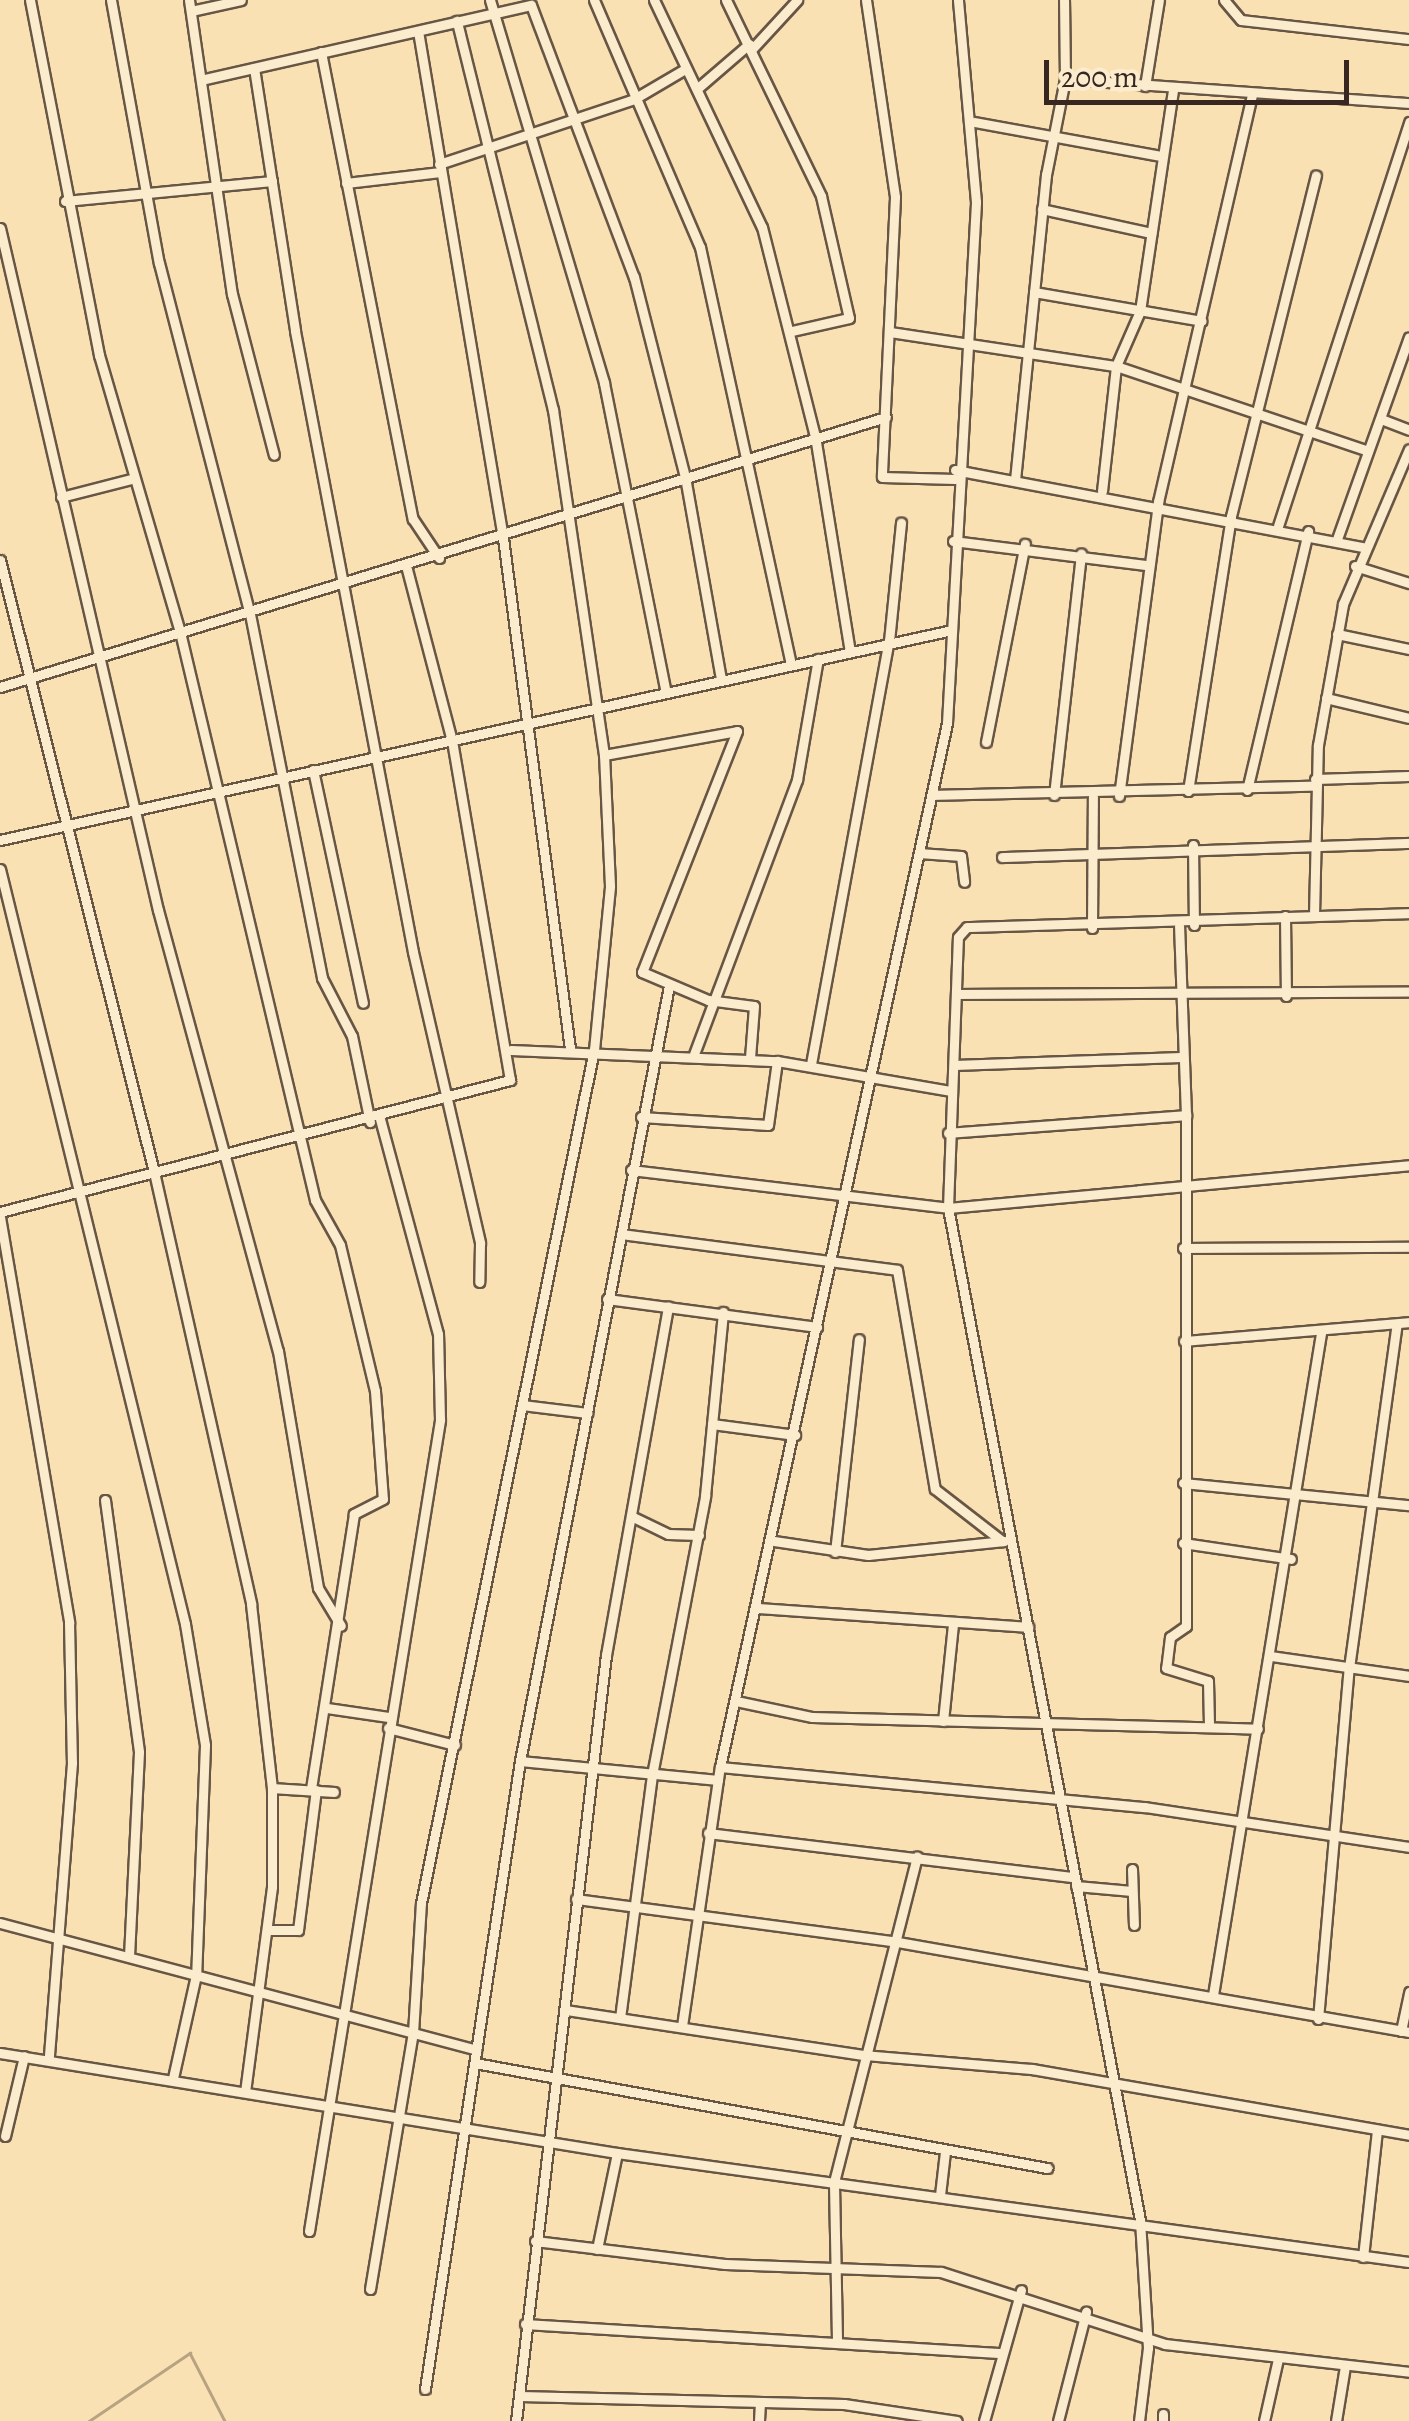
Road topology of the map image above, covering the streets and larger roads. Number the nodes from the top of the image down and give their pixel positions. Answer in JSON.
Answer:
{"nodes":[{"id":1,"x":30,"y":0,"type":"edge"},
{"id":2,"x":111,"y":0,"type":"edge"},
{"id":3,"x":241,"y":0,"type":"edge"},
{"id":4,"x":594,"y":0,"type":"edge"},
{"id":5,"x":654,"y":0,"type":"edge"},
{"id":6,"x":726,"y":0,"type":"edge"},
{"id":7,"x":796,"y":0,"type":"edge"},
{"id":8,"x":866,"y":0,"type":"edge"},
{"id":9,"x":958,"y":0,"type":"edge"},
{"id":10,"x":1064,"y":0,"type":"edge"},
{"id":11,"x":1159,"y":0,"type":"edge"},
{"id":12,"x":1224,"y":0,"type":"edge"},
{"id":13,"x":492,"y":4,"type":"edge"},
{"id":14,"x":190,"y":6,"type":"edge"},
{"id":15,"x":457,"y":20,"type":"junction"},
{"id":16,"x":418,"y":31,"type":"junction"},
{"id":17,"x":1409,"y":39,"type":"edge"},
{"id":18,"x":751,"y":46,"type":"junction"},
{"id":19,"x":321,"y":52,"type":"junction"},
{"id":20,"x":254,"y":68,"type":"junction"},
{"id":21,"x":685,"y":69,"type":"junction"},
{"id":22,"x":1065,"y":79,"type":"junction"},
{"id":23,"x":204,"y":80,"type":"junction"},
{"id":24,"x":1144,"y":86,"type":"junction"},
{"id":25,"x":699,"y":87,"type":"junction"},
{"id":26,"x":1173,"y":89,"type":"junction"},
{"id":27,"x":1252,"y":96,"type":"junction"},
{"id":28,"x":634,"y":100,"type":"junction"},
{"id":29,"x":1409,"y":104,"type":"edge"},
{"id":30,"x":571,"y":121,"type":"junction"},
{"id":31,"x":974,"y":122,"type":"junction"},
{"id":32,"x":1409,"y":122,"type":"edge"},
{"id":33,"x":530,"y":134,"type":"junction"},
{"id":34,"x":1052,"y":136,"type":"junction"},
{"id":35,"x":488,"y":148,"type":"junction"},
{"id":36,"x":1162,"y":156,"type":"junction"},
{"id":37,"x":440,"y":168,"type":"junction"},
{"id":38,"x":1316,"y":175,"type":"dead end"},
{"id":39,"x":146,"y":179,"type":"junction"},
{"id":40,"x":272,"y":180,"type":"junction"},
{"id":41,"x":346,"y":183,"type":"junction"},
{"id":42,"x":221,"y":189,"type":"junction"},
{"id":43,"x":164,"y":192,"type":"junction"},
{"id":44,"x":149,"y":193,"type":"junction"},
{"id":45,"x":65,"y":201,"type":"junction"},
{"id":46,"x":1042,"y":208,"type":"junction"},
{"id":47,"x":0,"y":228,"type":"edge"},
{"id":48,"x":1151,"y":233,"type":"junction"},
{"id":49,"x":1034,"y":292,"type":"junction"},
{"id":50,"x":1140,"y":311,"type":"junction"},
{"id":51,"x":1202,"y":321,"type":"junction"},
{"id":52,"x":792,"y":331,"type":"junction"},
{"id":53,"x":890,"y":332,"type":"junction"},
{"id":54,"x":1409,"y":337,"type":"edge"},
{"id":55,"x":963,"y":338,"type":"junction"},
{"id":56,"x":1028,"y":351,"type":"junction"},
{"id":57,"x":1116,"y":366,"type":"junction"},
{"id":58,"x":1184,"y":386,"type":"junction"},
{"id":59,"x":1257,"y":410,"type":"junction"},
{"id":60,"x":886,"y":418,"type":"junction"},
{"id":61,"x":1381,"y":418,"type":"junction"},
{"id":62,"x":1308,"y":429,"type":"junction"},
{"id":63,"x":1409,"y":430,"type":"edge"},
{"id":64,"x":815,"y":436,"type":"junction"},
{"id":65,"x":1409,"y":449,"type":"edge"},
{"id":66,"x":1366,"y":450,"type":"junction"},
{"id":67,"x":274,"y":455,"type":"dead end"},
{"id":68,"x":747,"y":457,"type":"junction"},
{"id":69,"x":955,"y":475,"type":"junction"},
{"id":70,"x":685,"y":478,"type":"junction"},
{"id":71,"x":132,"y":479,"type":"junction"},
{"id":72,"x":1015,"y":480,"type":"junction"},
{"id":73,"x":1102,"y":492,"type":"junction"},
{"id":74,"x":61,"y":497,"type":"junction"},
{"id":75,"x":624,"y":498,"type":"junction"},
{"id":76,"x":1158,"y":502,"type":"junction"},
{"id":77,"x":570,"y":512,"type":"junction"},
{"id":78,"x":1232,"y":516,"type":"junction"},
{"id":79,"x":900,"y":523,"type":"dead end"},
{"id":80,"x":1278,"y":526,"type":"junction"},
{"id":81,"x":1308,"y":531,"type":"junction"},
{"id":82,"x":503,"y":538,"type":"junction"},
{"id":83,"x":1338,"y":539,"type":"junction"},
{"id":84,"x":954,"y":541,"type":"junction"},
{"id":85,"x":1025,"y":544,"type":"junction"},
{"id":86,"x":1364,"y":547,"type":"junction"},
{"id":87,"x":1080,"y":554,"type":"junction"},
{"id":88,"x":439,"y":558,"type":"junction"},
{"id":89,"x":0,"y":560,"type":"edge"},
{"id":90,"x":1146,"y":565,"type":"junction"},
{"id":91,"x":1355,"y":566,"type":"junction"},
{"id":92,"x":407,"y":569,"type":"junction"},
{"id":93,"x":1409,"y":583,"type":"edge"},
{"id":94,"x":343,"y":584,"type":"junction"},
{"id":95,"x":250,"y":614,"type":"junction"},
{"id":96,"x":952,"y":630,"type":"junction"},
{"id":97,"x":180,"y":632,"type":"junction"},
{"id":98,"x":1337,"y":634,"type":"junction"},
{"id":99,"x":889,"y":641,"type":"junction"},
{"id":100,"x":1409,"y":650,"type":"edge"},
{"id":101,"x":850,"y":651,"type":"junction"},
{"id":102,"x":99,"y":656,"type":"junction"},
{"id":103,"x":818,"y":659,"type":"junction"},
{"id":104,"x":792,"y":664,"type":"junction"},
{"id":105,"x":721,"y":679,"type":"junction"},
{"id":106,"x":31,"y":681,"type":"junction"},
{"id":107,"x":0,"y":687,"type":"edge"},
{"id":108,"x":666,"y":692,"type":"junction"},
{"id":109,"x":1326,"y":698,"type":"junction"},
{"id":110,"x":597,"y":706,"type":"junction"},
{"id":111,"x":1409,"y":718,"type":"edge"},
{"id":112,"x":526,"y":721,"type":"junction"},
{"id":113,"x":452,"y":741,"type":"junction"},
{"id":114,"x":986,"y":742,"type":"dead end"},
{"id":115,"x":375,"y":755,"type":"junction"},
{"id":116,"x":604,"y":755,"type":"junction"},
{"id":117,"x":313,"y":770,"type":"junction"},
{"id":118,"x":1409,"y":776,"type":"edge"},
{"id":119,"x":282,"y":777,"type":"junction"},
{"id":120,"x":1315,"y":783,"type":"junction"},
{"id":121,"x":1188,"y":790,"type":"junction"},
{"id":122,"x":1247,"y":790,"type":"junction"},
{"id":123,"x":216,"y":793,"type":"junction"},
{"id":124,"x":1054,"y":794,"type":"junction"},
{"id":125,"x":934,"y":795,"type":"junction"},
{"id":126,"x":1093,"y":796,"type":"junction"},
{"id":127,"x":1119,"y":796,"type":"junction"},
{"id":128,"x":134,"y":809,"type":"junction"},
{"id":129,"x":66,"y":823,"type":"junction"},
{"id":130,"x":0,"y":840,"type":"edge"},
{"id":131,"x":1409,"y":843,"type":"edge"},
{"id":132,"x":1193,"y":844,"type":"junction"},
{"id":133,"x":1319,"y":846,"type":"junction"},
{"id":134,"x":918,"y":853,"type":"junction"},
{"id":135,"x":1002,"y":858,"type":"dead end"},
{"id":136,"x":1090,"y":859,"type":"junction"},
{"id":137,"x":0,"y":869,"type":"edge"},
{"id":138,"x":964,"y":882,"type":"dead end"},
{"id":139,"x":1409,"y":913,"type":"edge"},
{"id":140,"x":1284,"y":916,"type":"junction"},
{"id":141,"x":1314,"y":916,"type":"junction"},
{"id":142,"x":1194,"y":925,"type":"junction"},
{"id":143,"x":1179,"y":926,"type":"junction"},
{"id":144,"x":1092,"y":928,"type":"junction"},
{"id":145,"x":670,"y":986,"type":"junction"},
{"id":146,"x":1409,"y":992,"type":"edge"},
{"id":147,"x":958,"y":994,"type":"junction"},
{"id":148,"x":1286,"y":996,"type":"junction"},
{"id":149,"x":1180,"y":998,"type":"junction"},
{"id":150,"x":708,"y":1000,"type":"junction"},
{"id":151,"x":362,"y":1003,"type":"dead end"},
{"id":152,"x":570,"y":1049,"type":"junction"},
{"id":153,"x":511,"y":1050,"type":"junction"},
{"id":154,"x":594,"y":1050,"type":"junction"},
{"id":155,"x":656,"y":1052,"type":"junction"},
{"id":156,"x":694,"y":1054,"type":"junction"},
{"id":157,"x":1181,"y":1057,"type":"junction"},
{"id":158,"x":750,"y":1058,"type":"junction"},
{"id":159,"x":776,"y":1060,"type":"junction"},
{"id":160,"x":811,"y":1064,"type":"junction"},
{"id":161,"x":954,"y":1065,"type":"junction"},
{"id":162,"x":877,"y":1078,"type":"junction"},
{"id":163,"x":951,"y":1091,"type":"junction"},
{"id":164,"x":449,"y":1099,"type":"junction"},
{"id":165,"x":1186,"y":1115,"type":"junction"},
{"id":166,"x":641,"y":1116,"type":"junction"},
{"id":167,"x":375,"y":1120,"type":"junction"},
{"id":168,"x":948,"y":1133,"type":"junction"},
{"id":169,"x":300,"y":1135,"type":"junction"},
{"id":170,"x":228,"y":1153,"type":"junction"},
{"id":171,"x":1409,"y":1165,"type":"edge"},
{"id":172,"x":631,"y":1170,"type":"junction"},
{"id":173,"x":154,"y":1172,"type":"junction"},
{"id":174,"x":1184,"y":1184,"type":"junction"},
{"id":175,"x":76,"y":1195,"type":"junction"},
{"id":176,"x":848,"y":1196,"type":"junction"},
{"id":177,"x":948,"y":1208,"type":"junction"},
{"id":178,"x":0,"y":1214,"type":"edge"},
{"id":179,"x":621,"y":1234,"type":"junction"},
{"id":180,"x":1183,"y":1248,"type":"junction"},
{"id":181,"x":1409,"y":1248,"type":"edge"},
{"id":182,"x":833,"y":1266,"type":"junction"},
{"id":183,"x":480,"y":1282,"type":"dead end"},
{"id":184,"x":607,"y":1299,"type":"junction"},
{"id":185,"x":668,"y":1306,"type":"junction"},
{"id":186,"x":723,"y":1312,"type":"junction"},
{"id":187,"x":1409,"y":1320,"type":"edge"},
{"id":188,"x":1397,"y":1324,"type":"junction"},
{"id":189,"x":817,"y":1327,"type":"junction"},
{"id":190,"x":1322,"y":1332,"type":"junction"},
{"id":191,"x":860,"y":1340,"type":"dead end"},
{"id":192,"x":1184,"y":1341,"type":"junction"},
{"id":193,"x":522,"y":1405,"type":"junction"},
{"id":194,"x":588,"y":1413,"type":"junction"},
{"id":195,"x":712,"y":1424,"type":"junction"},
{"id":196,"x":795,"y":1435,"type":"junction"},
{"id":197,"x":1182,"y":1483,"type":"junction"},
{"id":198,"x":1301,"y":1489,"type":"junction"},
{"id":199,"x":105,"y":1500,"type":"dead end"},
{"id":200,"x":1372,"y":1502,"type":"junction"},
{"id":201,"x":1409,"y":1506,"type":"edge"},
{"id":202,"x":631,"y":1516,"type":"junction"},
{"id":203,"x":699,"y":1535,"type":"junction"},
{"id":204,"x":1014,"y":1540,"type":"junction"},
{"id":205,"x":774,"y":1541,"type":"junction"},
{"id":206,"x":1002,"y":1541,"type":"junction"},
{"id":207,"x":1184,"y":1543,"type":"junction"},
{"id":208,"x":836,"y":1552,"type":"junction"},
{"id":209,"x":1290,"y":1559,"type":"junction"},
{"id":210,"x":759,"y":1608,"type":"junction"},
{"id":211,"x":953,"y":1625,"type":"junction"},
{"id":212,"x":342,"y":1626,"type":"junction"},
{"id":213,"x":1028,"y":1627,"type":"junction"},
{"id":214,"x":1271,"y":1656,"type":"junction"},
{"id":215,"x":1349,"y":1668,"type":"junction"},
{"id":216,"x":1409,"y":1676,"type":"edge"},
{"id":217,"x":736,"y":1701,"type":"junction"},
{"id":218,"x":328,"y":1708,"type":"junction"},
{"id":219,"x":942,"y":1720,"type":"junction"},
{"id":220,"x":1045,"y":1720,"type":"junction"},
{"id":221,"x":388,"y":1722,"type":"junction"},
{"id":222,"x":1209,"y":1726,"type":"junction"},
{"id":223,"x":1258,"y":1729,"type":"junction"},
{"id":224,"x":455,"y":1745,"type":"junction"},
{"id":225,"x":520,"y":1761,"type":"junction"},
{"id":226,"x":720,"y":1767,"type":"junction"},
{"id":227,"x":594,"y":1768,"type":"junction"},
{"id":228,"x":652,"y":1775,"type":"junction"},
{"id":229,"x":718,"y":1780,"type":"junction"},
{"id":230,"x":272,"y":1788,"type":"junction"},
{"id":231,"x":314,"y":1789,"type":"junction"},
{"id":232,"x":334,"y":1792,"type":"dead end"},
{"id":233,"x":1061,"y":1805,"type":"junction"},
{"id":234,"x":1240,"y":1824,"type":"junction"},
{"id":235,"x":708,"y":1833,"type":"junction"},
{"id":236,"x":1338,"y":1839,"type":"junction"},
{"id":237,"x":1409,"y":1847,"type":"edge"},
{"id":238,"x":916,"y":1856,"type":"junction"},
{"id":239,"x":1132,"y":1869,"type":"dead end"},
{"id":240,"x":1074,"y":1882,"type":"junction"},
{"id":241,"x":1132,"y":1891,"type":"junction"},
{"id":242,"x":576,"y":1900,"type":"junction"},
{"id":243,"x":634,"y":1908,"type":"junction"},
{"id":244,"x":696,"y":1918,"type":"junction"},
{"id":245,"x":0,"y":1923,"type":"edge"},
{"id":246,"x":1134,"y":1925,"type":"dead end"},
{"id":247,"x":267,"y":1930,"type":"junction"},
{"id":248,"x":62,"y":1939,"type":"junction"},
{"id":249,"x":892,"y":1941,"type":"junction"},
{"id":250,"x":129,"y":1953,"type":"junction"},
{"id":251,"x":196,"y":1976,"type":"junction"},
{"id":252,"x":1100,"y":1978,"type":"junction"},
{"id":253,"x":1409,"y":1992,"type":"edge"},
{"id":254,"x":260,"y":1993,"type":"junction"},
{"id":255,"x":1213,"y":1995,"type":"junction"},
{"id":256,"x":343,"y":2010,"type":"junction"},
{"id":257,"x":566,"y":2010,"type":"junction"},
{"id":258,"x":620,"y":2018,"type":"junction"},
{"id":259,"x":1318,"y":2020,"type":"junction"},
{"id":260,"x":682,"y":2026,"type":"junction"},
{"id":261,"x":1405,"y":2032,"type":"edge"},
{"id":262,"x":412,"y":2033,"type":"junction"},
{"id":263,"x":476,"y":2050,"type":"junction"},
{"id":264,"x":0,"y":2053,"type":"edge"},
{"id":265,"x":864,"y":2055,"type":"junction"},
{"id":266,"x":24,"y":2056,"type":"junction"},
{"id":267,"x":49,"y":2058,"type":"junction"},
{"id":268,"x":475,"y":2063,"type":"junction"},
{"id":269,"x":173,"y":2078,"type":"junction"},
{"id":270,"x":558,"y":2078,"type":"junction"},
{"id":271,"x":1116,"y":2084,"type":"junction"},
{"id":272,"x":246,"y":2092,"type":"junction"},
{"id":273,"x":325,"y":2106,"type":"junction"},
{"id":274,"x":395,"y":2118,"type":"junction"},
{"id":275,"x":466,"y":2125,"type":"junction"},
{"id":276,"x":1378,"y":2130,"type":"junction"},
{"id":277,"x":1409,"y":2135,"type":"edge"},
{"id":278,"x":5,"y":2136,"type":"dead end"},
{"id":279,"x":843,"y":2137,"type":"junction"},
{"id":280,"x":548,"y":2141,"type":"junction"},
{"id":281,"x":617,"y":2152,"type":"junction"},
{"id":282,"x":945,"y":2152,"type":"junction"},
{"id":283,"x":1046,"y":2168,"type":"dead end"},
{"id":284,"x":834,"y":2182,"type":"junction"},
{"id":285,"x":940,"y":2195,"type":"junction"},
{"id":286,"x":1140,"y":2220,"type":"junction"},
{"id":287,"x":309,"y":2232,"type":"dead end"},
{"id":288,"x":535,"y":2241,"type":"junction"},
{"id":289,"x":597,"y":2248,"type":"junction"},
{"id":290,"x":1363,"y":2257,"type":"junction"},
{"id":291,"x":1409,"y":2262,"type":"edge"},
{"id":292,"x":834,"y":2264,"type":"junction"},
{"id":293,"x":370,"y":2290,"type":"dead end"},
{"id":294,"x":1022,"y":2290,"type":"junction"},
{"id":295,"x":1086,"y":2312,"type":"junction"},
{"id":296,"x":525,"y":2324,"type":"junction"},
{"id":297,"x":1147,"y":2337,"type":"junction"},
{"id":298,"x":837,"y":2340,"type":"junction"},
{"id":299,"x":1002,"y":2352,"type":"junction"},
{"id":300,"x":1278,"y":2360,"type":"junction"},
{"id":301,"x":1345,"y":2366,"type":"junction"},
{"id":302,"x":1409,"y":2372,"type":"edge"},
{"id":303,"x":424,"y":2389,"type":"dead end"},
{"id":304,"x":520,"y":2396,"type":"junction"},
{"id":305,"x":760,"y":2402,"type":"junction"},
{"id":306,"x":1268,"y":2420,"type":"edge"},
{"id":307,"x":516,"y":2421,"type":"edge"},
{"id":308,"x":759,"y":2421,"type":"edge"},
{"id":309,"x":957,"y":2421,"type":"edge"},
{"id":310,"x":984,"y":2421,"type":"edge"},
{"id":311,"x":1058,"y":2421,"type":"edge"},
{"id":312,"x":1139,"y":2421,"type":"edge"},
{"id":313,"x":1336,"y":2421,"type":"edge"}],
"edges":[{"from":1,"to":45,"type":"street"},
{"from":2,"to":39,"type":"street"},
{"from":3,"to":14,"type":"street"},
{"from":4,"to":28,"type":"street"},
{"from":5,"to":21,"type":"street"},
{"from":6,"to":18,"type":"street"},
{"from":7,"to":18,"type":"street"},
{"from":8,"to":53,"type":"street"},
{"from":9,"to":31,"type":"street"},
{"from":10,"to":22,"type":"street"},
{"from":11,"to":24,"type":"street"},
{"from":12,"to":17,"type":"street"},
{"from":13,"to":15,"type":"street"},
{"from":13,"to":30,"type":"street"},
{"from":13,"to":33,"type":"street"},
{"from":14,"to":23,"type":"street"},
{"from":15,"to":16,"type":"street"},
{"from":15,"to":35,"type":"street"},
{"from":16,"to":19,"type":"street"},
{"from":16,"to":37,"type":"street"},
{"from":18,"to":25,"type":"street"},
{"from":18,"to":52,"type":"street"},
{"from":19,"to":20,"type":"street"},
{"from":19,"to":41,"type":"street"},
{"from":20,"to":23,"type":"street"},
{"from":20,"to":40,"type":"street"},
{"from":21,"to":25,"type":"street"},
{"from":21,"to":28,"type":"street"},
{"from":22,"to":24,"type":"street"},
{"from":22,"to":34,"type":"street"},
{"from":23,"to":42,"type":"street"},
{"from":24,"to":26,"type":"street"},
{"from":25,"to":52,"type":"street"},
{"from":26,"to":27,"type":"street"},
{"from":26,"to":36,"type":"street"},
{"from":27,"to":29,"type":"street"},
{"from":27,"to":51,"type":"street"},
{"from":28,"to":30,"type":"street"},
{"from":28,"to":68,"type":"street"},
{"from":30,"to":33,"type":"street"},
{"from":30,"to":70,"type":"street"},
{"from":31,"to":34,"type":"street"},
{"from":31,"to":55,"type":"street"},
{"from":32,"to":62,"type":"street"},
{"from":33,"to":35,"type":"street"},
{"from":33,"to":75,"type":"street"},
{"from":34,"to":36,"type":"street"},
{"from":34,"to":46,"type":"street"},
{"from":35,"to":37,"type":"street"},
{"from":35,"to":77,"type":"street"},
{"from":36,"to":48,"type":"street"},
{"from":37,"to":41,"type":"street"},
{"from":37,"to":82,"type":"street"},
{"from":38,"to":59,"type":"street"},
{"from":39,"to":43,"type":"street"},
{"from":39,"to":44,"type":"street"},
{"from":40,"to":42,"type":"street"},
{"from":40,"to":94,"type":"street"},
{"from":41,"to":88,"type":"street"},
{"from":42,"to":43,"type":"street"},
{"from":42,"to":67,"type":"street"},
{"from":43,"to":44,"type":"street"},
{"from":44,"to":45,"type":"street"},
{"from":44,"to":95,"type":"street"},
{"from":45,"to":71,"type":"street"},
{"from":46,"to":48,"type":"street"},
{"from":46,"to":49,"type":"street"},
{"from":47,"to":74,"type":"street"},
{"from":48,"to":50,"type":"street"},
{"from":49,"to":50,"type":"street"},
{"from":49,"to":56,"type":"street"},
{"from":50,"to":51,"type":"street"},
{"from":50,"to":57,"type":"street"},
{"from":51,"to":58,"type":"street"},
{"from":52,"to":64,"type":"street"},
{"from":53,"to":55,"type":"street"},
{"from":53,"to":60,"type":"street"},
{"from":54,"to":61,"type":"street"},
{"from":55,"to":56,"type":"street"},
{"from":55,"to":69,"type":"street"},
{"from":56,"to":57,"type":"street"},
{"from":56,"to":72,"type":"street"},
{"from":57,"to":58,"type":"street"},
{"from":57,"to":73,"type":"street"},
{"from":58,"to":59,"type":"street"},
{"from":58,"to":76,"type":"street"},
{"from":59,"to":62,"type":"street"},
{"from":59,"to":78,"type":"street"},
{"from":60,"to":64,"type":"street"},
{"from":60,"to":69,"type":"street"},
{"from":61,"to":63,"type":"street"},
{"from":61,"to":66,"type":"street"},
{"from":62,"to":66,"type":"street"},
{"from":62,"to":80,"type":"street"},
{"from":64,"to":68,"type":"street"},
{"from":64,"to":101,"type":"street"},
{"from":65,"to":86,"type":"street"},
{"from":66,"to":83,"type":"street"},
{"from":68,"to":70,"type":"street"},
{"from":68,"to":104,"type":"street"},
{"from":69,"to":72,"type":"street"},
{"from":69,"to":84,"type":"street"},
{"from":70,"to":75,"type":"street"},
{"from":70,"to":105,"type":"street"},
{"from":71,"to":74,"type":"street"},
{"from":71,"to":97,"type":"street"},
{"from":72,"to":73,"type":"street"},
{"from":73,"to":76,"type":"street"},
{"from":74,"to":102,"type":"street"},
{"from":75,"to":77,"type":"street"},
{"from":75,"to":108,"type":"street"},
{"from":76,"to":78,"type":"street"},
{"from":76,"to":90,"type":"street"},
{"from":77,"to":82,"type":"street"},
{"from":77,"to":110,"type":"street"},
{"from":78,"to":80,"type":"street"},
{"from":78,"to":121,"type":"street"},
{"from":79,"to":99,"type":"street"},
{"from":80,"to":81,"type":"street"},
{"from":81,"to":83,"type":"street"},
{"from":81,"to":122,"type":"street"},
{"from":82,"to":88,"type":"street"},
{"from":82,"to":112,"type":"street"},
{"from":83,"to":86,"type":"street"},
{"from":84,"to":85,"type":"street"},
{"from":84,"to":96,"type":"street"},
{"from":85,"to":87,"type":"street"},
{"from":85,"to":114,"type":"street"},
{"from":86,"to":91,"type":"street"},
{"from":87,"to":90,"type":"street"},
{"from":87,"to":124,"type":"street"},
{"from":88,"to":92,"type":"street"},
{"from":89,"to":106,"type":"street"},
{"from":90,"to":127,"type":"street"},
{"from":91,"to":93,"type":"street"},
{"from":91,"to":98,"type":"street"},
{"from":92,"to":94,"type":"street"},
{"from":92,"to":113,"type":"street"},
{"from":94,"to":95,"type":"street"},
{"from":94,"to":115,"type":"street"},
{"from":95,"to":97,"type":"street"},
{"from":95,"to":119,"type":"street"},
{"from":96,"to":99,"type":"street"},
{"from":96,"to":125,"type":"street"},
{"from":97,"to":102,"type":"street"},
{"from":97,"to":123,"type":"street"},
{"from":98,"to":100,"type":"street"},
{"from":98,"to":109,"type":"street"},
{"from":99,"to":101,"type":"street"},
{"from":99,"to":160,"type":"street"},
{"from":101,"to":103,"type":"street"},
{"from":102,"to":106,"type":"street"},
{"from":102,"to":128,"type":"street"},
{"from":103,"to":104,"type":"street"},
{"from":103,"to":150,"type":"street"},
{"from":104,"to":105,"type":"street"},
{"from":105,"to":108,"type":"street"},
{"from":106,"to":107,"type":"street"},
{"from":106,"to":129,"type":"street"},
{"from":108,"to":110,"type":"street"},
{"from":109,"to":111,"type":"street"},
{"from":109,"to":120,"type":"street"},
{"from":110,"to":112,"type":"street"},
{"from":110,"to":116,"type":"street"},
{"from":112,"to":113,"type":"street"},
{"from":112,"to":152,"type":"street"},
{"from":113,"to":115,"type":"street"},
{"from":113,"to":153,"type":"street"},
{"from":115,"to":117,"type":"street"},
{"from":115,"to":164,"type":"street"},
{"from":116,"to":145,"type":"street"},
{"from":116,"to":154,"type":"street"},
{"from":117,"to":119,"type":"street"},
{"from":117,"to":151,"type":"street"},
{"from":118,"to":120,"type":"street"},
{"from":119,"to":123,"type":"street"},
{"from":119,"to":167,"type":"street"},
{"from":120,"to":122,"type":"street"},
{"from":120,"to":133,"type":"street"},
{"from":121,"to":122,"type":"street"},
{"from":121,"to":127,"type":"street"},
{"from":123,"to":128,"type":"street"},
{"from":123,"to":169,"type":"street"},
{"from":124,"to":125,"type":"street"},
{"from":124,"to":126,"type":"street"},
{"from":125,"to":134,"type":"street"},
{"from":126,"to":127,"type":"street"},
{"from":126,"to":136,"type":"street"},
{"from":128,"to":129,"type":"street"},
{"from":128,"to":170,"type":"street"},
{"from":129,"to":130,"type":"street"},
{"from":129,"to":173,"type":"street"},
{"from":131,"to":133,"type":"street"},
{"from":132,"to":133,"type":"street"},
{"from":132,"to":136,"type":"street"},
{"from":132,"to":142,"type":"street"},
{"from":133,"to":141,"type":"street"},
{"from":134,"to":138,"type":"street"},
{"from":134,"to":162,"type":"street"},
{"from":135,"to":136,"type":"street"},
{"from":136,"to":144,"type":"street"},
{"from":137,"to":175,"type":"street"},
{"from":139,"to":141,"type":"street"},
{"from":140,"to":141,"type":"street"},
{"from":140,"to":142,"type":"street"},
{"from":140,"to":148,"type":"street"},
{"from":142,"to":143,"type":"street"},
{"from":143,"to":144,"type":"street"},
{"from":143,"to":149,"type":"street"},
{"from":144,"to":147,"type":"street"},
{"from":145,"to":150,"type":"street"},
{"from":145,"to":155,"type":"street"},
{"from":146,"to":148,"type":"street"},
{"from":147,"to":149,"type":"street"},
{"from":147,"to":161,"type":"street"},
{"from":148,"to":149,"type":"street"},
{"from":149,"to":157,"type":"street"},
{"from":150,"to":156,"type":"street"},
{"from":150,"to":158,"type":"street"},
{"from":152,"to":153,"type":"street"},
{"from":152,"to":154,"type":"street"},
{"from":153,"to":164,"type":"street"},
{"from":154,"to":155,"type":"street"},
{"from":154,"to":193,"type":"street"},
{"from":155,"to":156,"type":"street"},
{"from":155,"to":166,"type":"street"},
{"from":156,"to":158,"type":"street"},
{"from":157,"to":161,"type":"street"},
{"from":157,"to":165,"type":"street"},
{"from":158,"to":159,"type":"street"},
{"from":159,"to":160,"type":"street"},
{"from":159,"to":166,"type":"street"},
{"from":160,"to":162,"type":"street"},
{"from":161,"to":163,"type":"street"},
{"from":162,"to":163,"type":"street"},
{"from":162,"to":176,"type":"street"},
{"from":163,"to":168,"type":"street"},
{"from":164,"to":167,"type":"street"},
{"from":164,"to":183,"type":"street"},
{"from":165,"to":168,"type":"street"},
{"from":165,"to":174,"type":"street"},
{"from":166,"to":172,"type":"street"},
{"from":167,"to":169,"type":"street"},
{"from":167,"to":221,"type":"street"},
{"from":168,"to":177,"type":"street"},
{"from":169,"to":170,"type":"street"},
{"from":169,"to":212,"type":"street"},
{"from":170,"to":173,"type":"street"},
{"from":170,"to":212,"type":"street"},
{"from":171,"to":174,"type":"street"},
{"from":172,"to":176,"type":"street"},
{"from":172,"to":179,"type":"street"},
{"from":173,"to":175,"type":"street"},
{"from":173,"to":230,"type":"street"},
{"from":174,"to":177,"type":"street"},
{"from":174,"to":180,"type":"street"},
{"from":175,"to":178,"type":"street"},
{"from":175,"to":251,"type":"street"},
{"from":176,"to":177,"type":"street"},
{"from":176,"to":182,"type":"street"},
{"from":177,"to":204,"type":"street"},
{"from":178,"to":248,"type":"street"},
{"from":179,"to":182,"type":"street"},
{"from":179,"to":184,"type":"street"},
{"from":180,"to":181,"type":"street"},
{"from":180,"to":192,"type":"street"},
{"from":182,"to":189,"type":"street"},
{"from":182,"to":206,"type":"street"},
{"from":184,"to":185,"type":"street"},
{"from":184,"to":194,"type":"street"},
{"from":185,"to":186,"type":"street"},
{"from":185,"to":202,"type":"street"},
{"from":186,"to":189,"type":"street"},
{"from":186,"to":195,"type":"street"},
{"from":187,"to":188,"type":"street"},
{"from":188,"to":190,"type":"street"},
{"from":188,"to":200,"type":"street"},
{"from":189,"to":196,"type":"street"},
{"from":190,"to":192,"type":"street"},
{"from":190,"to":198,"type":"street"},
{"from":191,"to":208,"type":"street"},
{"from":192,"to":197,"type":"street"},
{"from":193,"to":194,"type":"street"},
{"from":193,"to":224,"type":"street"},
{"from":194,"to":225,"type":"street"},
{"from":195,"to":196,"type":"street"},
{"from":195,"to":203,"type":"street"},
{"from":196,"to":205,"type":"street"},
{"from":197,"to":198,"type":"street"},
{"from":197,"to":207,"type":"street"},
{"from":198,"to":200,"type":"street"},
{"from":198,"to":209,"type":"street"},
{"from":199,"to":250,"type":"street"},
{"from":200,"to":201,"type":"street"},
{"from":200,"to":215,"type":"street"},
{"from":202,"to":203,"type":"street"},
{"from":202,"to":227,"type":"street"},
{"from":203,"to":228,"type":"street"},
{"from":204,"to":206,"type":"street"},
{"from":204,"to":213,"type":"street"},
{"from":205,"to":208,"type":"street"},
{"from":205,"to":210,"type":"street"},
{"from":206,"to":208,"type":"street"},
{"from":207,"to":209,"type":"street"},
{"from":207,"to":222,"type":"street"},
{"from":209,"to":214,"type":"street"},
{"from":210,"to":211,"type":"street"},
{"from":210,"to":217,"type":"street"},
{"from":211,"to":213,"type":"street"},
{"from":211,"to":219,"type":"street"},
{"from":212,"to":218,"type":"street"},
{"from":213,"to":220,"type":"street"},
{"from":214,"to":215,"type":"street"},
{"from":214,"to":223,"type":"street"},
{"from":215,"to":216,"type":"street"},
{"from":215,"to":236,"type":"street"},
{"from":217,"to":219,"type":"street"},
{"from":217,"to":226,"type":"street"},
{"from":218,"to":221,"type":"street"},
{"from":218,"to":231,"type":"street"},
{"from":219,"to":220,"type":"street"},
{"from":220,"to":222,"type":"street"},
{"from":220,"to":233,"type":"street"},
{"from":221,"to":224,"type":"street"},
{"from":221,"to":256,"type":"street"},
{"from":222,"to":223,"type":"street"},
{"from":223,"to":234,"type":"street"},
{"from":224,"to":262,"type":"street"},
{"from":225,"to":227,"type":"street"},
{"from":225,"to":263,"type":"street"},
{"from":226,"to":229,"type":"street"},
{"from":226,"to":233,"type":"street"},
{"from":227,"to":228,"type":"street"},
{"from":227,"to":242,"type":"street"},
{"from":228,"to":229,"type":"street"},
{"from":228,"to":243,"type":"street"},
{"from":229,"to":235,"type":"street"},
{"from":230,"to":231,"type":"street"},
{"from":230,"to":247,"type":"street"},
{"from":231,"to":232,"type":"street"},
{"from":231,"to":247,"type":"street"},
{"from":233,"to":234,"type":"street"},
{"from":233,"to":240,"type":"street"},
{"from":234,"to":236,"type":"street"},
{"from":234,"to":255,"type":"street"},
{"from":235,"to":238,"type":"street"},
{"from":235,"to":244,"type":"street"},
{"from":236,"to":237,"type":"street"},
{"from":236,"to":259,"type":"street"},
{"from":238,"to":240,"type":"street"},
{"from":238,"to":249,"type":"street"},
{"from":239,"to":241,"type":"street"},
{"from":240,"to":241,"type":"street"},
{"from":240,"to":252,"type":"street"},
{"from":241,"to":246,"type":"street"},
{"from":242,"to":243,"type":"street"},
{"from":242,"to":257,"type":"street"},
{"from":243,"to":244,"type":"street"},
{"from":243,"to":258,"type":"street"},
{"from":244,"to":249,"type":"street"},
{"from":244,"to":260,"type":"street"},
{"from":245,"to":248,"type":"street"},
{"from":247,"to":254,"type":"street"},
{"from":248,"to":250,"type":"street"},
{"from":248,"to":267,"type":"street"},
{"from":249,"to":252,"type":"street"},
{"from":249,"to":265,"type":"street"},
{"from":250,"to":251,"type":"street"},
{"from":251,"to":254,"type":"street"},
{"from":251,"to":269,"type":"street"},
{"from":252,"to":255,"type":"street"},
{"from":252,"to":271,"type":"street"},
{"from":253,"to":261,"type":"street"},
{"from":254,"to":256,"type":"street"},
{"from":254,"to":272,"type":"street"},
{"from":255,"to":259,"type":"street"},
{"from":256,"to":262,"type":"street"},
{"from":256,"to":273,"type":"street"},
{"from":257,"to":258,"type":"street"},
{"from":257,"to":270,"type":"street"},
{"from":258,"to":260,"type":"street"},
{"from":259,"to":261,"type":"street"},
{"from":260,"to":265,"type":"street"},
{"from":262,"to":263,"type":"street"},
{"from":262,"to":274,"type":"street"},
{"from":263,"to":268,"type":"street"},
{"from":264,"to":266,"type":"street"},
{"from":265,"to":271,"type":"street"},
{"from":265,"to":279,"type":"street"},
{"from":266,"to":267,"type":"street"},
{"from":266,"to":278,"type":"street"},
{"from":267,"to":269,"type":"street"},
{"from":268,"to":270,"type":"street"},
{"from":268,"to":275,"type":"street"},
{"from":269,"to":272,"type":"street"},
{"from":270,"to":279,"type":"street"},
{"from":270,"to":280,"type":"street"},
{"from":271,"to":276,"type":"street"},
{"from":271,"to":286,"type":"street"},
{"from":272,"to":273,"type":"street"},
{"from":273,"to":274,"type":"street"},
{"from":273,"to":287,"type":"street"},
{"from":274,"to":275,"type":"street"},
{"from":274,"to":293,"type":"street"},
{"from":275,"to":280,"type":"street"},
{"from":275,"to":303,"type":"street"},
{"from":276,"to":277,"type":"street"},
{"from":276,"to":290,"type":"street"},
{"from":279,"to":282,"type":"street"},
{"from":279,"to":284,"type":"street"},
{"from":280,"to":281,"type":"street"},
{"from":280,"to":288,"type":"street"},
{"from":281,"to":284,"type":"street"},
{"from":281,"to":289,"type":"street"},
{"from":282,"to":283,"type":"street"},
{"from":282,"to":285,"type":"street"},
{"from":284,"to":285,"type":"street"},
{"from":284,"to":292,"type":"street"},
{"from":285,"to":286,"type":"street"},
{"from":286,"to":290,"type":"street"},
{"from":286,"to":297,"type":"street"},
{"from":288,"to":289,"type":"street"},
{"from":288,"to":296,"type":"street"},
{"from":289,"to":292,"type":"street"},
{"from":290,"to":291,"type":"street"},
{"from":292,"to":294,"type":"street"},
{"from":292,"to":298,"type":"street"},
{"from":294,"to":295,"type":"street"},
{"from":294,"to":299,"type":"street"},
{"from":295,"to":297,"type":"street"},
{"from":295,"to":311,"type":"street"},
{"from":296,"to":298,"type":"street"},
{"from":296,"to":304,"type":"street"},
{"from":297,"to":300,"type":"street"},
{"from":297,"to":312,"type":"street"},
{"from":298,"to":299,"type":"street"},
{"from":299,"to":310,"type":"street"},
{"from":300,"to":301,"type":"street"},
{"from":300,"to":306,"type":"street"},
{"from":301,"to":302,"type":"street"},
{"from":301,"to":313,"type":"street"},
{"from":304,"to":305,"type":"street"},
{"from":304,"to":307,"type":"street"},
{"from":305,"to":308,"type":"street"},
{"from":305,"to":309,"type":"street"}]}
